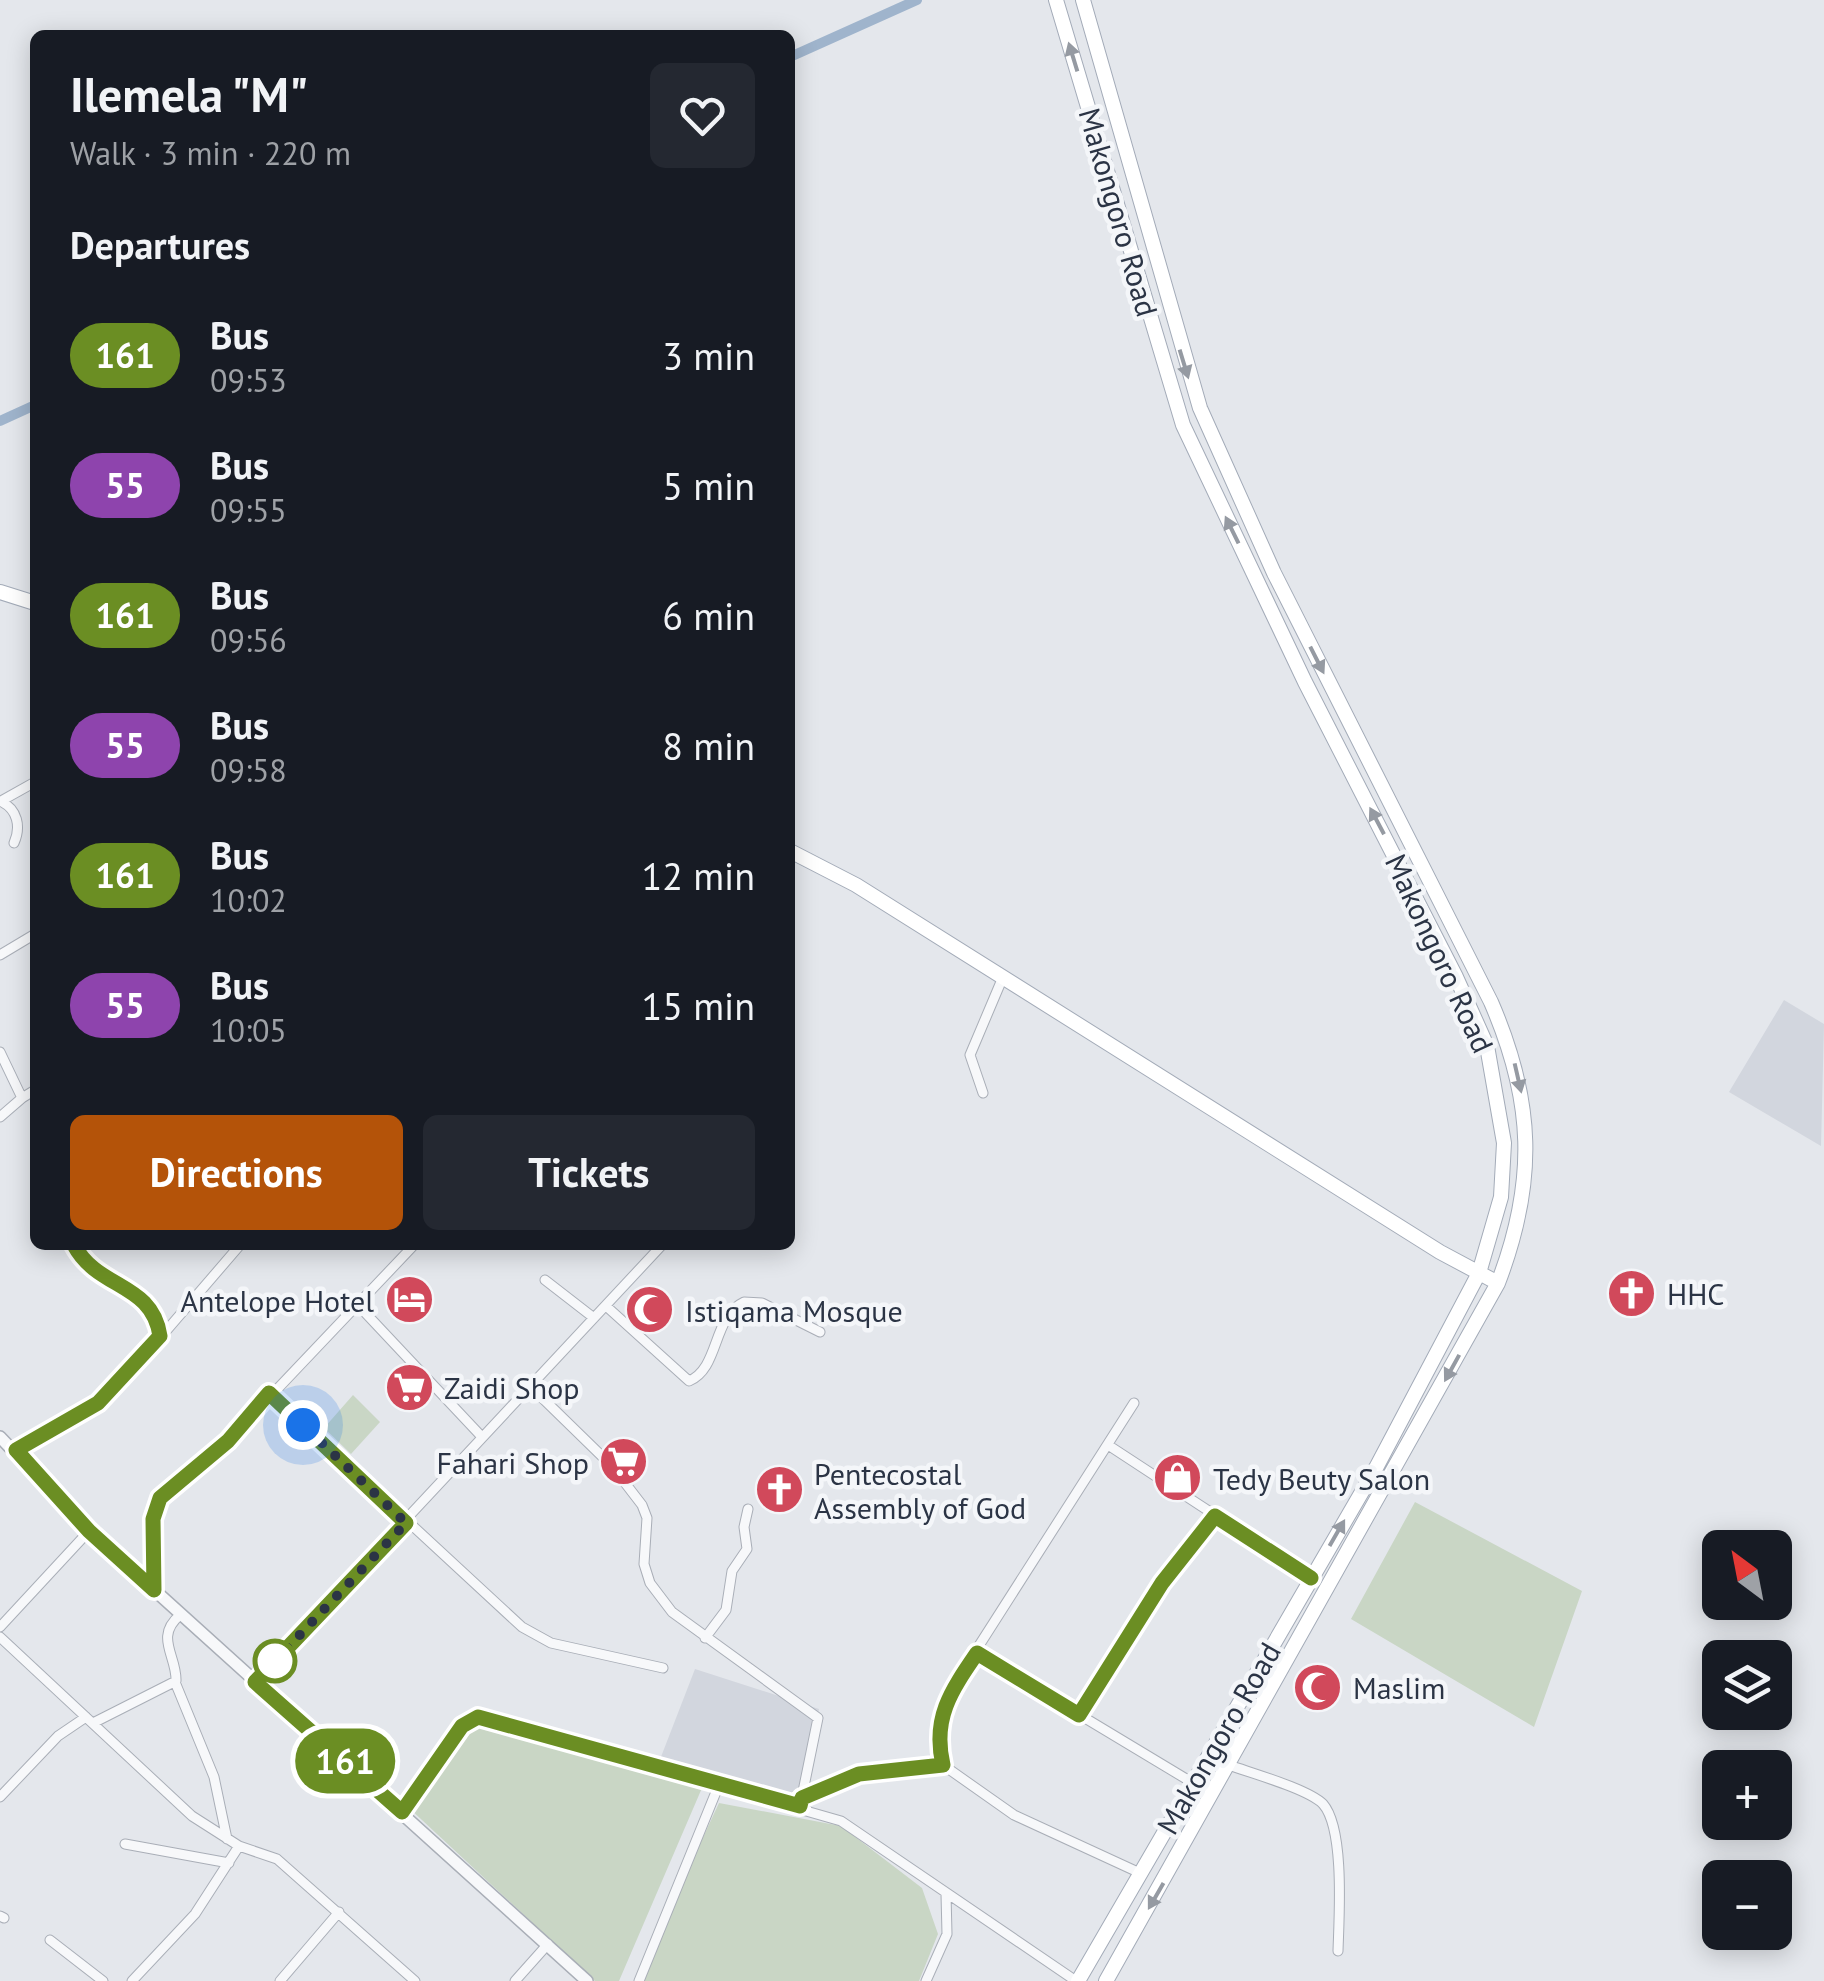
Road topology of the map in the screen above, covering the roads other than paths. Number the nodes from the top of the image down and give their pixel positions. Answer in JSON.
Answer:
{"nodes":[{"id":1,"x":1056,"y":0,"type":"edge"},
{"id":2,"x":1083,"y":0,"type":"edge"},
{"id":3,"x":0,"y":592,"type":"edge"},
{"id":4,"x":30,"y":601,"type":"edge"},
{"id":5,"x":30,"y":785,"type":"edge"},
{"id":6,"x":0,"y":801,"type":"edge"},
{"id":7,"x":14,"y":843,"type":"dead end"},
{"id":8,"x":795,"y":854,"type":"edge"},
{"id":9,"x":30,"y":937,"type":"edge"},
{"id":10,"x":0,"y":955,"type":"edge"},
{"id":11,"x":1004,"y":977,"type":"junction"},
{"id":12,"x":0,"y":1052,"type":"edge"},
{"id":13,"x":983,"y":1093,"type":"dead end"},
{"id":14,"x":30,"y":1094,"type":"edge"},
{"id":15,"x":0,"y":1117,"type":"edge"},
{"id":16,"x":78,"y":1250,"type":"edge"},
{"id":17,"x":236,"y":1250,"type":"edge"},
{"id":18,"x":409,"y":1250,"type":"edge"},
{"id":19,"x":657,"y":1250,"type":"edge"},
{"id":20,"x":1479,"y":1272,"type":"junction"},
{"id":21,"x":545,"y":1280,"type":"dead end"},
{"id":22,"x":1498,"y":1282,"type":"junction"},
{"id":23,"x":357,"y":1304,"type":"junction"},
{"id":24,"x":606,"y":1306,"type":"junction"},
{"id":25,"x":594,"y":1318,"type":"junction"},
{"id":26,"x":820,"y":1332,"type":"dead end"},
{"id":27,"x":160,"y":1336,"type":"junction"},
{"id":28,"x":531,"y":1387,"type":"junction"},
{"id":29,"x":269,"y":1393,"type":"junction"},
{"id":30,"x":1134,"y":1403,"type":"dead end"},
{"id":31,"x":0,"y":1436,"type":"edge"},
{"id":32,"x":482,"y":1438,"type":"junction"},
{"id":33,"x":1108,"y":1445,"type":"junction"},
{"id":34,"x":16,"y":1450,"type":"junction"},
{"id":35,"x":748,"y":1509,"type":"dead end"},
{"id":36,"x":1215,"y":1516,"type":"junction"},
{"id":37,"x":406,"y":1523,"type":"junction"},
{"id":38,"x":89,"y":1531,"type":"junction"},
{"id":39,"x":1311,"y":1578,"type":"junction"},
{"id":40,"x":154,"y":1590,"type":"junction"},
{"id":41,"x":180,"y":1615,"type":"junction"},
{"id":42,"x":0,"y":1627,"type":"edge"},
{"id":43,"x":0,"y":1637,"type":"edge"},
{"id":44,"x":705,"y":1638,"type":"junction"},
{"id":45,"x":977,"y":1653,"type":"junction"},
{"id":46,"x":663,"y":1668,"type":"dead end"},
{"id":47,"x":175,"y":1682,"type":"junction"},
{"id":48,"x":255,"y":1682,"type":"junction"},
{"id":49,"x":1079,"y":1715,"type":"junction"},
{"id":50,"x":90,"y":1720,"type":"junction"},
{"id":51,"x":1229,"y":1764,"type":"junction"},
{"id":52,"x":943,"y":1765,"type":"junction"},
{"id":53,"x":1193,"y":1783,"type":"junction"},
{"id":54,"x":718,"y":1787,"type":"junction"},
{"id":55,"x":0,"y":1798,"type":"edge"},
{"id":56,"x":801,"y":1802,"type":"junction"},
{"id":57,"x":402,"y":1812,"type":"junction"},
{"id":58,"x":227,"y":1840,"type":"junction"},
{"id":59,"x":125,"y":1844,"type":"dead end"},
{"id":60,"x":239,"y":1846,"type":"junction"},
{"id":61,"x":229,"y":1864,"type":"junction"},
{"id":62,"x":1140,"y":1873,"type":"junction"},
{"id":63,"x":946,"y":1894,"type":"junction"},
{"id":64,"x":339,"y":1912,"type":"junction"},
{"id":65,"x":50,"y":1940,"type":"dead end"},
{"id":66,"x":548,"y":1944,"type":"junction"},
{"id":67,"x":1338,"y":1951,"type":"dead end"},
{"id":68,"x":102,"y":1981,"type":"edge"},
{"id":69,"x":132,"y":1981,"type":"edge"},
{"id":70,"x":280,"y":1981,"type":"edge"},
{"id":71,"x":415,"y":1981,"type":"edge"},
{"id":72,"x":515,"y":1981,"type":"edge"},
{"id":73,"x":587,"y":1981,"type":"edge"},
{"id":74,"x":639,"y":1981,"type":"edge"},
{"id":75,"x":926,"y":1981,"type":"edge"},
{"id":76,"x":1077,"y":1981,"type":"edge"},
{"id":77,"x":1106,"y":1981,"type":"edge"}],
"edges":[{"from":20,"to":1,"type":"main road","name":"Makongoro Road","one_way":true},
{"from":2,"to":22,"type":"main road","name":"Makongoro Road","one_way":true},
{"from":3,"to":4,"type":"main road"},
{"from":5,"to":6,"type":"street"},
{"from":6,"to":7,"type":"street"},
{"from":8,"to":11,"type":"main road"},
{"from":9,"to":10,"type":"street"},
{"from":11,"to":13,"type":"street"},
{"from":11,"to":20,"type":"main road"},
{"from":12,"to":14,"type":"street"},
{"from":14,"to":15,"type":"street"},
{"from":16,"to":27,"type":"street"},
{"from":17,"to":27,"type":"street"},
{"from":18,"to":23,"type":"street"},
{"from":19,"to":24,"type":"street"},
{"from":20,"to":22,"type":"main road"},
{"from":39,"to":20,"type":"main road","name":"Makongoro Road","one_way":true},
{"from":21,"to":25,"type":"street"},
{"from":22,"to":51,"type":"main road","name":"Makongoro Road","one_way":true},
{"from":23,"to":29,"type":"street"},
{"from":23,"to":32,"type":"street"},
{"from":24,"to":25,"type":"street"},
{"from":24,"to":26,"type":"street"},
{"from":25,"to":28,"type":"street"},
{"from":27,"to":34,"type":"street"},
{"from":28,"to":32,"type":"street"},
{"from":28,"to":44,"type":"street"},
{"from":29,"to":37,"type":"street"},
{"from":29,"to":40,"type":"street"},
{"from":30,"to":33,"type":"street"},
{"from":31,"to":34,"type":"street"},
{"from":32,"to":37,"type":"street"},
{"from":33,"to":36,"type":"street"},
{"from":33,"to":45,"type":"street"},
{"from":34,"to":38,"type":"street"},
{"from":35,"to":44,"type":"street"},
{"from":36,"to":39,"type":"street"},
{"from":36,"to":49,"type":"street"},
{"from":37,"to":46,"type":"street"},
{"from":37,"to":48,"type":"street"},
{"from":38,"to":40,"type":"street"},
{"from":38,"to":42,"type":"street"},
{"from":39,"to":53,"type":"main road","name":"Makongoro Road"},
{"from":40,"to":41,"type":"street"},
{"from":41,"to":47,"type":"street"},
{"from":41,"to":48,"type":"street"},
{"from":43,"to":50,"type":"street"},
{"from":44,"to":56,"type":"street"},
{"from":45,"to":49,"type":"street"},
{"from":45,"to":52,"type":"street"},
{"from":47,"to":50,"type":"street"},
{"from":47,"to":58,"type":"street"},
{"from":48,"to":57,"type":"street"},
{"from":49,"to":53,"type":"street"},
{"from":50,"to":55,"type":"street"},
{"from":50,"to":58,"type":"street"},
{"from":51,"to":67,"type":"street"},
{"from":51,"to":77,"type":"main road","name":"Makongoro Road","one_way":true},
{"from":52,"to":56,"type":"street"},
{"from":52,"to":62,"type":"street"},
{"from":53,"to":62,"type":"main road","name":"Makongoro Road"},
{"from":54,"to":56,"type":"street"},
{"from":54,"to":57,"type":"street"},
{"from":54,"to":74,"type":"street"},
{"from":56,"to":63,"type":"street"},
{"from":57,"to":66,"type":"street"},
{"from":58,"to":60,"type":"street"},
{"from":59,"to":61,"type":"street"},
{"from":60,"to":61,"type":"street"},
{"from":60,"to":64,"type":"street"},
{"from":61,"to":69,"type":"street"},
{"from":62,"to":76,"type":"main road","name":"Makongoro Road"},
{"from":63,"to":75,"type":"street"},
{"from":63,"to":76,"type":"street"},
{"from":64,"to":70,"type":"street"},
{"from":64,"to":71,"type":"street"},
{"from":65,"to":68,"type":"street"},
{"from":66,"to":72,"type":"street"},
{"from":66,"to":73,"type":"street"}]}
